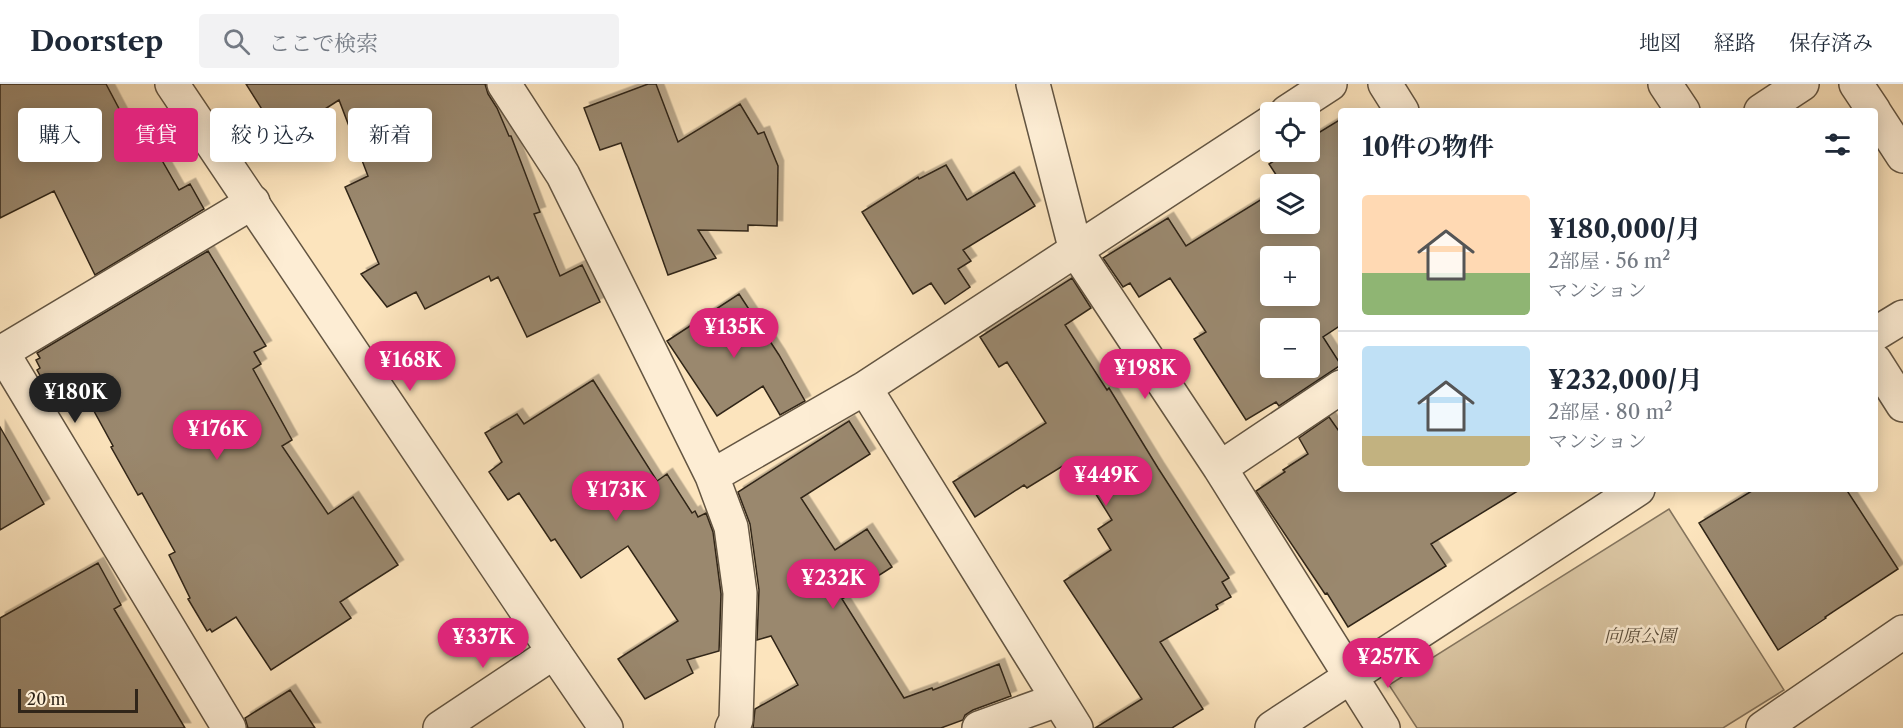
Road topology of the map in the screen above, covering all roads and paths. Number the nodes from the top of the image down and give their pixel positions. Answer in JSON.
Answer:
{"nodes":[{"id":1,"x":172,"y":84,"type":"edge"},
{"id":2,"x":504,"y":84,"type":"edge"},
{"id":3,"x":1033,"y":84,"type":"edge"},
{"id":4,"x":1330,"y":84,"type":"edge"},
{"id":5,"x":1385,"y":84,"type":"edge"},
{"id":6,"x":1665,"y":84,"type":"edge"},
{"id":7,"x":1802,"y":84,"type":"edge"},
{"id":8,"x":1856,"y":84,"type":"edge"},
{"id":9,"x":1302,"y":102,"type":"edge"},
{"id":10,"x":1400,"y":108,"type":"edge"},
{"id":11,"x":1681,"y":108,"type":"edge"},
{"id":12,"x":1766,"y":108,"type":"edge"},
{"id":13,"x":1871,"y":108,"type":"edge"},
{"id":14,"x":1878,"y":118,"type":"edge"},
{"id":15,"x":1260,"y":130,"type":"edge"},
{"id":16,"x":1903,"y":156,"type":"edge"},
{"id":17,"x":253,"y":202,"type":"junction"},
{"id":18,"x":1076,"y":251,"type":"junction"},
{"id":19,"x":1903,"y":317,"type":"edge"},
{"id":20,"x":1878,"y":332,"type":"edge"},
{"id":21,"x":1,"y":350,"type":"edge"},
{"id":22,"x":1878,"y":366,"type":"edge"},
{"id":23,"x":865,"y":388,"type":"junction"},
{"id":24,"x":1338,"y":389,"type":"edge"},
{"id":25,"x":1903,"y":405,"type":"edge"},
{"id":26,"x":1220,"y":468,"type":"junction"},
{"id":27,"x":712,"y":476,"type":"junction"},
{"id":28,"x":1633,"y":492,"type":"edge"},
{"id":29,"x":1903,"y":632,"type":"edge"},
{"id":30,"x":554,"y":652,"type":"junction"},
{"id":31,"x":1350,"y":677,"type":"junction"},
{"id":32,"x":1057,"y":700,"type":"junction"},
{"id":33,"x":229,"y":728,"type":"edge"},
{"id":34,"x":440,"y":728,"type":"edge"},
{"id":35,"x":606,"y":728,"type":"edge"},
{"id":36,"x":732,"y":728,"type":"edge"},
{"id":37,"x":979,"y":728,"type":"edge"},
{"id":38,"x":1076,"y":728,"type":"edge"},
{"id":39,"x":1272,"y":728,"type":"edge"},
{"id":40,"x":1383,"y":728,"type":"edge"},
{"id":41,"x":1763,"y":728,"type":"edge"}],
"edges":[{"from":1,"to":17,"type":"street"},
{"from":2,"to":27,"type":"street"},
{"from":3,"to":18,"type":"street"},
{"from":4,"to":9,"type":"street"},
{"from":5,"to":10,"type":"street"},
{"from":6,"to":11,"type":"street"},
{"from":7,"to":12,"type":"street"},
{"from":8,"to":13,"type":"street"},
{"from":14,"to":16,"type":"street"},
{"from":15,"to":18,"type":"street"},
{"from":17,"to":21,"type":"street"},
{"from":17,"to":30,"type":"street"},
{"from":18,"to":23,"type":"street"},
{"from":18,"to":26,"type":"street"},
{"from":19,"to":20,"type":"street"},
{"from":21,"to":33,"type":"street"},
{"from":22,"to":25,"type":"street"},
{"from":23,"to":27,"type":"street"},
{"from":23,"to":32,"type":"street"},
{"from":24,"to":26,"type":"street"},
{"from":26,"to":31,"type":"street"},
{"from":27,"to":36,"type":"street"},
{"from":28,"to":31,"type":"street"},
{"from":29,"to":41,"type":"street"},
{"from":30,"to":34,"type":"street"},
{"from":30,"to":35,"type":"street"},
{"from":31,"to":39,"type":"street"},
{"from":31,"to":40,"type":"street"},
{"from":32,"to":37,"type":"street"},
{"from":32,"to":38,"type":"street"}]}
